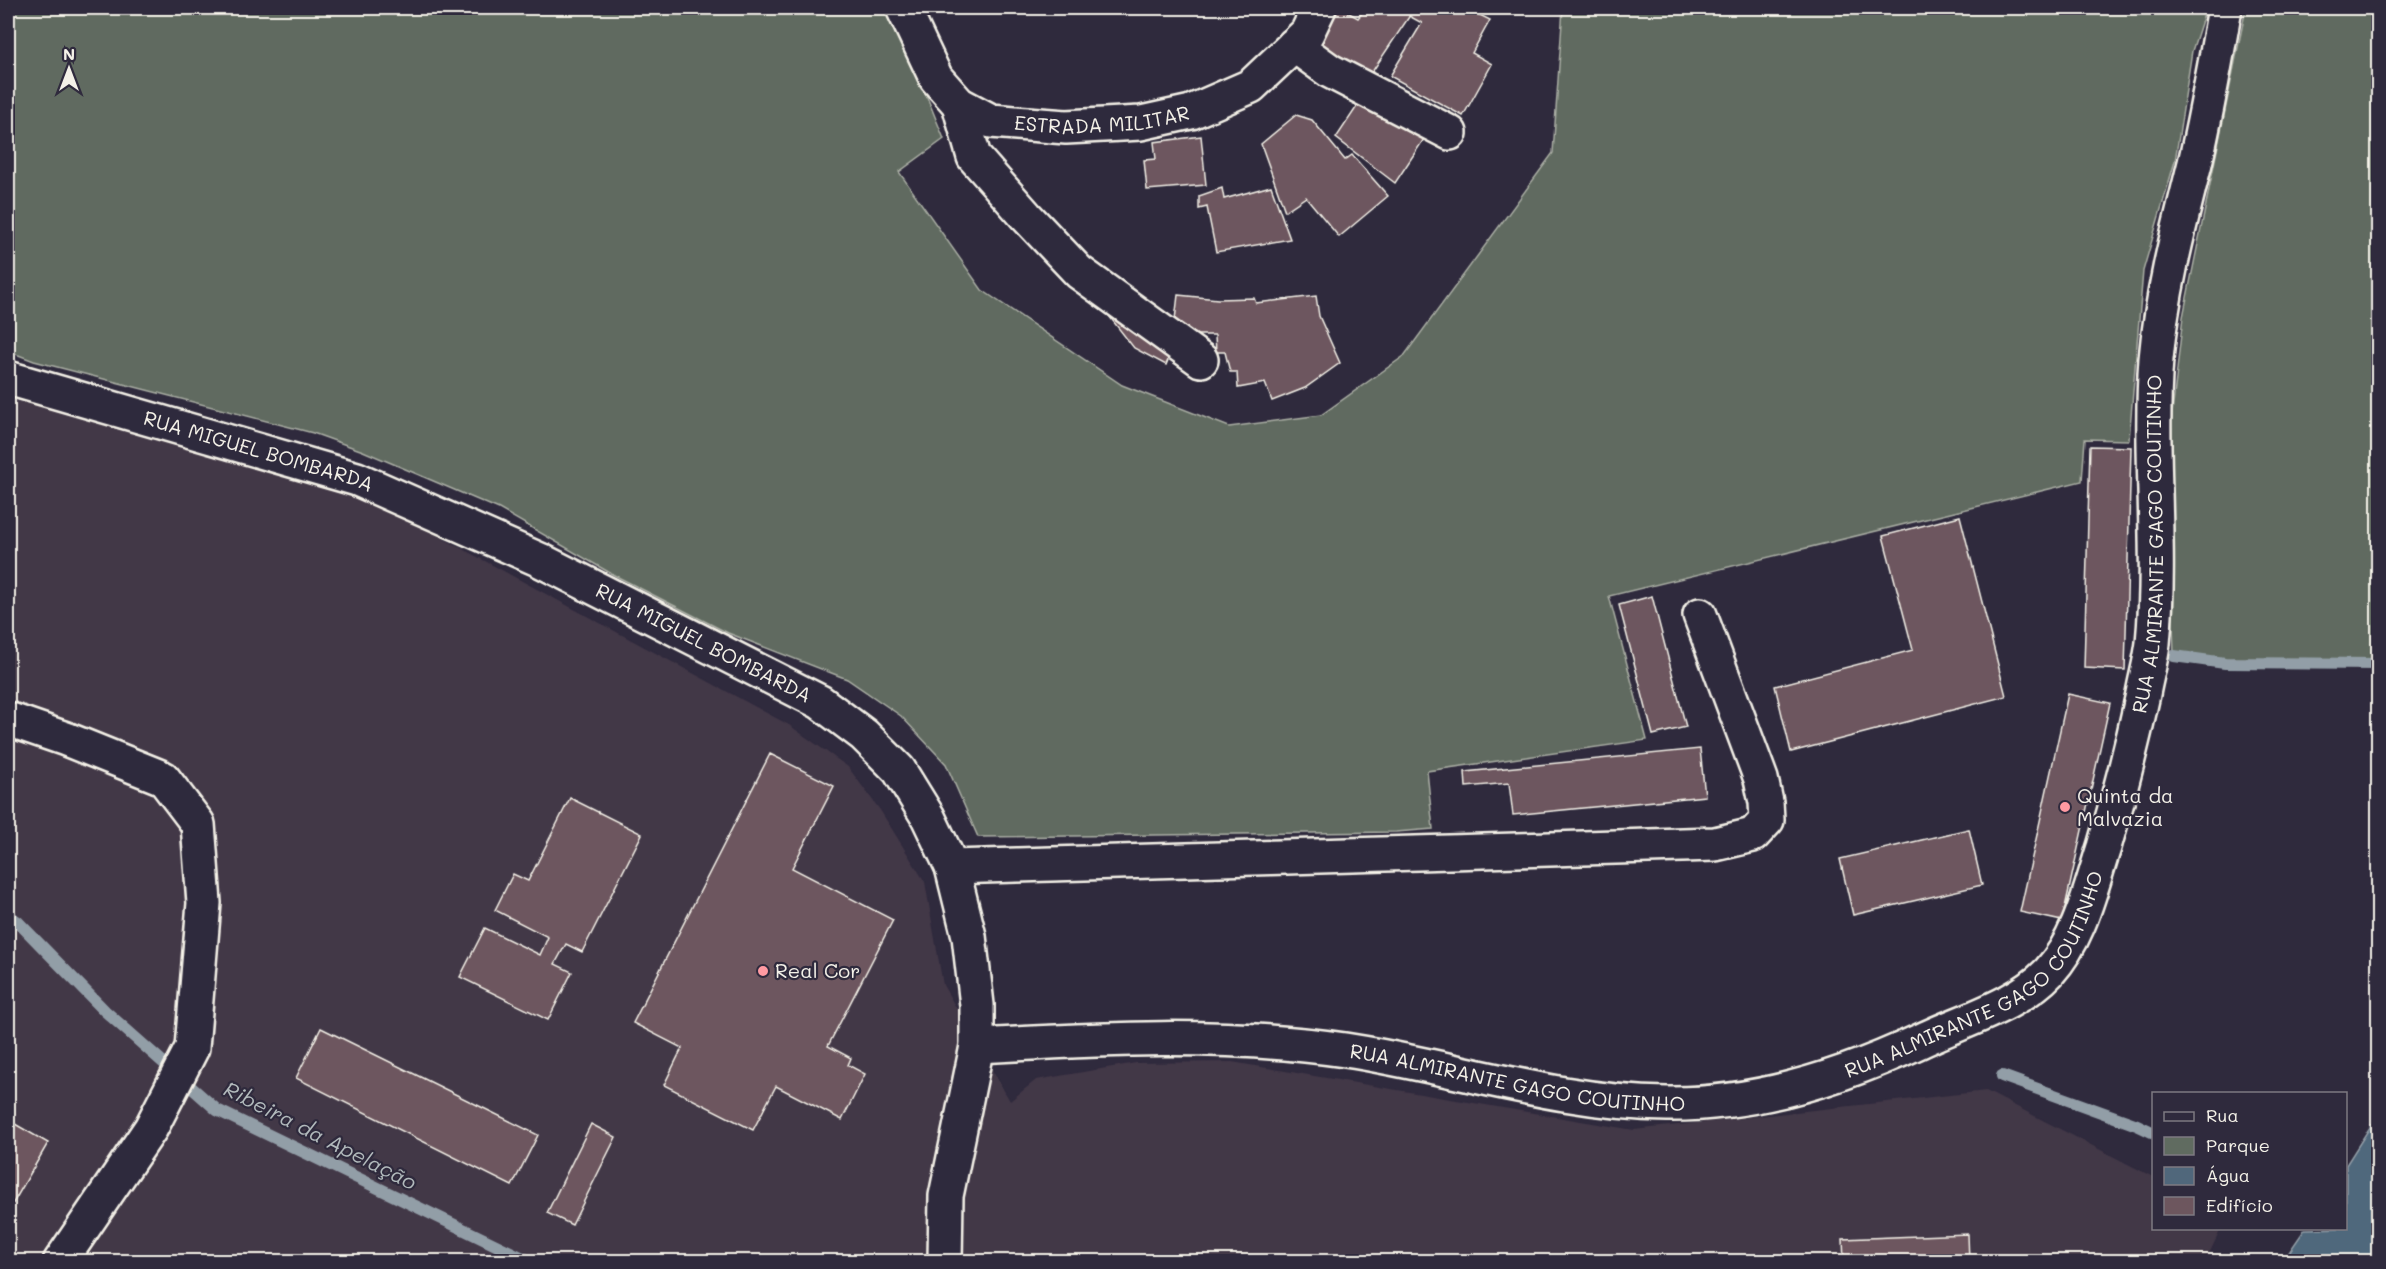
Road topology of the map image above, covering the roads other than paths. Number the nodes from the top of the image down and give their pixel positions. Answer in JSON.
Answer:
{"nodes":[{"id":1,"x":903,"y":8,"type":"edge"},
{"id":2,"x":1319,"y":8,"type":"edge"},
{"id":3,"x":2225,"y":8,"type":"edge"},
{"id":4,"x":1294,"y":45,"type":"junction"},
{"id":5,"x":959,"y":104,"type":"junction"},
{"id":6,"x":1450,"y":133,"type":"dead end"},
{"id":7,"x":1201,"y":360,"type":"dead end"},
{"id":8,"x":8,"y":378,"type":"edge"},
{"id":9,"x":1700,"y":615,"type":"dead end"},
{"id":10,"x":8,"y":719,"type":"edge"},
{"id":11,"x":952,"y":867,"type":"junction"},
{"id":12,"x":977,"y":1046,"type":"junction"},
{"id":13,"x":60,"y":1262,"type":"edge"},
{"id":14,"x":945,"y":1262,"type":"edge"}],
"edges":[{"from":1,"to":5,"type":"street","name":"ESTRADA MILITAR"},
{"from":2,"to":4,"type":"street","name":"ESTRADA MILITAR"},
{"from":3,"to":12,"type":"street","name":"RUA ALMIRANTE GAGO COUTINHO"},
{"from":4,"to":5,"type":"street","name":"ESTRADA MILITAR"},
{"from":4,"to":6,"type":"street"},
{"from":5,"to":7,"type":"street"},
{"from":8,"to":11,"type":"street","name":"RUA MIGUEL BOMBARDA"},
{"from":9,"to":11,"type":"street"},
{"from":10,"to":13,"type":"street"},
{"from":11,"to":12,"type":"street","name":"RUA MIGUEL BOMBARDA"},
{"from":12,"to":14,"type":"street","name":"RUA MIGUEL BOMBARDA"}]}
